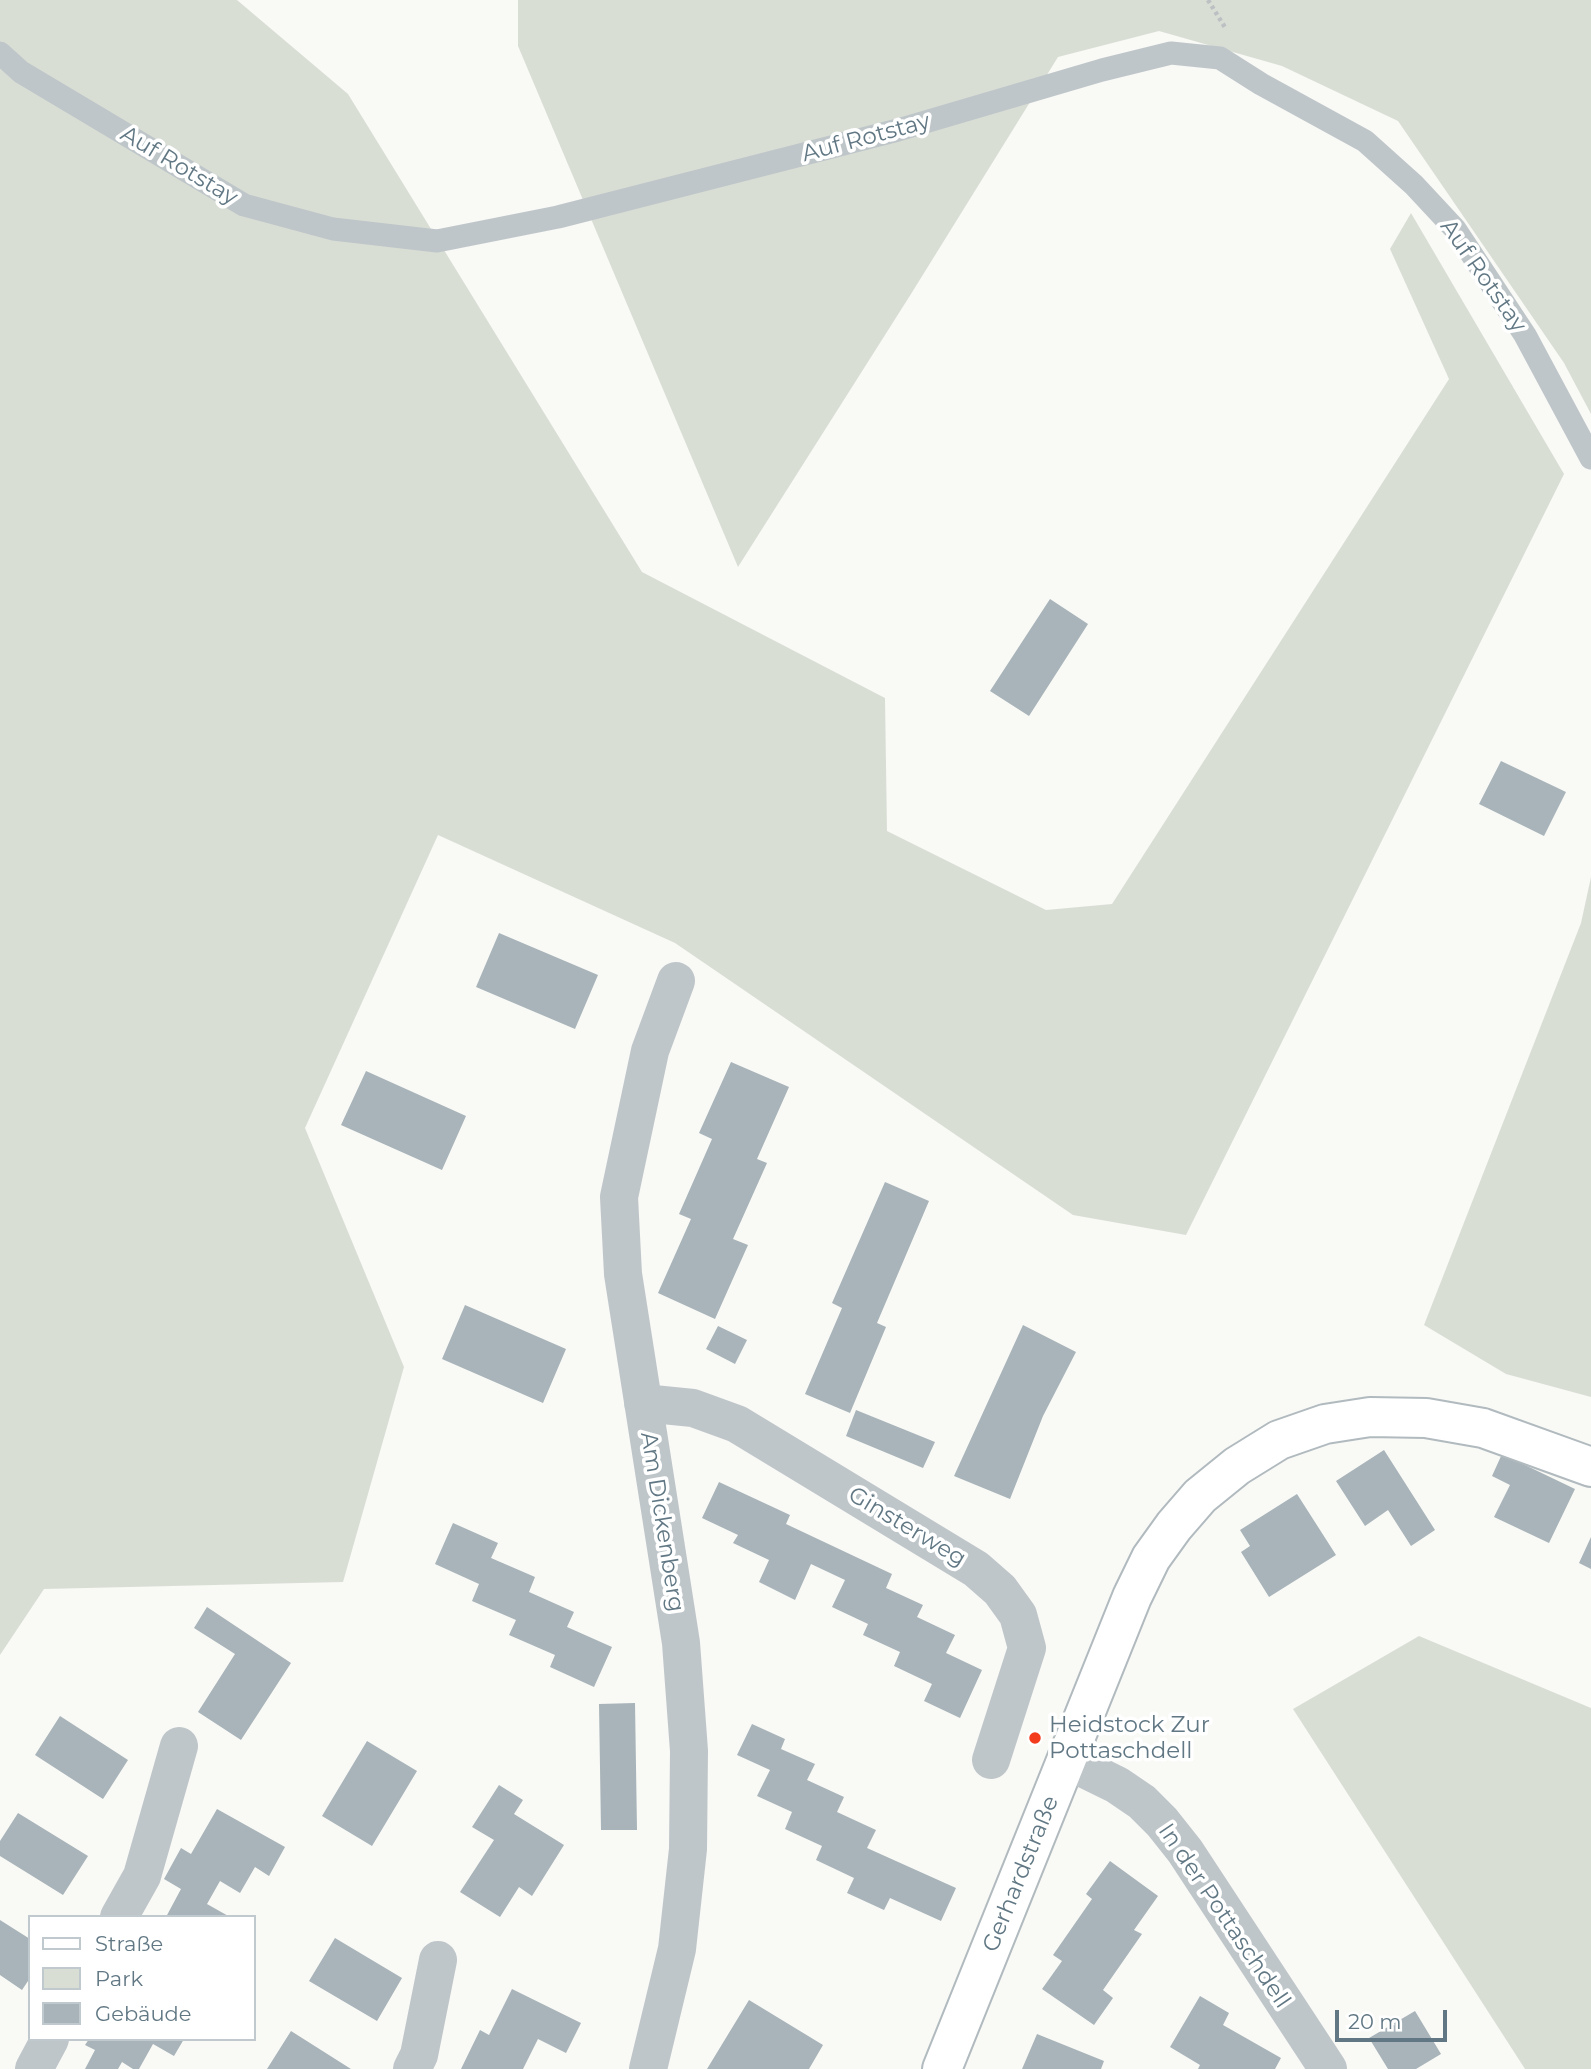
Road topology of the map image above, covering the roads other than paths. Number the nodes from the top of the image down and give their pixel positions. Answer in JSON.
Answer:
{"nodes":[{"id":1,"x":0,"y":53,"type":"edge"},
{"id":2,"x":1591,"y":458,"type":"edge"},
{"id":3,"x":676,"y":981,"type":"dead end"},
{"id":4,"x":643,"y":1403,"type":"junction"},
{"id":5,"x":1591,"y":1467,"type":"edge"},
{"id":6,"x":179,"y":1746,"type":"dead end"},
{"id":7,"x":991,"y":1760,"type":"dead end"},
{"id":8,"x":1066,"y":1760,"type":"junction"},
{"id":9,"x":120,"y":1915,"type":"edge"},
{"id":10,"x":438,"y":1959,"type":"dead end"},
{"id":11,"x":49,"y":2041,"type":"edge"},
{"id":12,"x":34,"y":2069,"type":"edge"},
{"id":13,"x":412,"y":2069,"type":"edge"},
{"id":14,"x":648,"y":2069,"type":"edge"},
{"id":15,"x":942,"y":2069,"type":"edge"},
{"id":16,"x":1328,"y":2069,"type":"edge"}],
"edges":[{"from":1,"to":2,"type":"lane","name":"Auf Rotstay"},
{"from":3,"to":4,"type":"street","name":"Am Dickenberg"},
{"from":4,"to":7,"type":"street","name":"Ginsterweg"},
{"from":4,"to":14,"type":"street","name":"Am Dickenberg"},
{"from":5,"to":8,"type":"street","name":"Gerhardstraße"},
{"from":6,"to":9,"type":"street"},
{"from":8,"to":15,"type":"street","name":"Gerhardstraße"},
{"from":8,"to":16,"type":"street","name":"In der Pottaschdell"},
{"from":10,"to":13,"type":"street"},
{"from":11,"to":12,"type":"street"}]}
